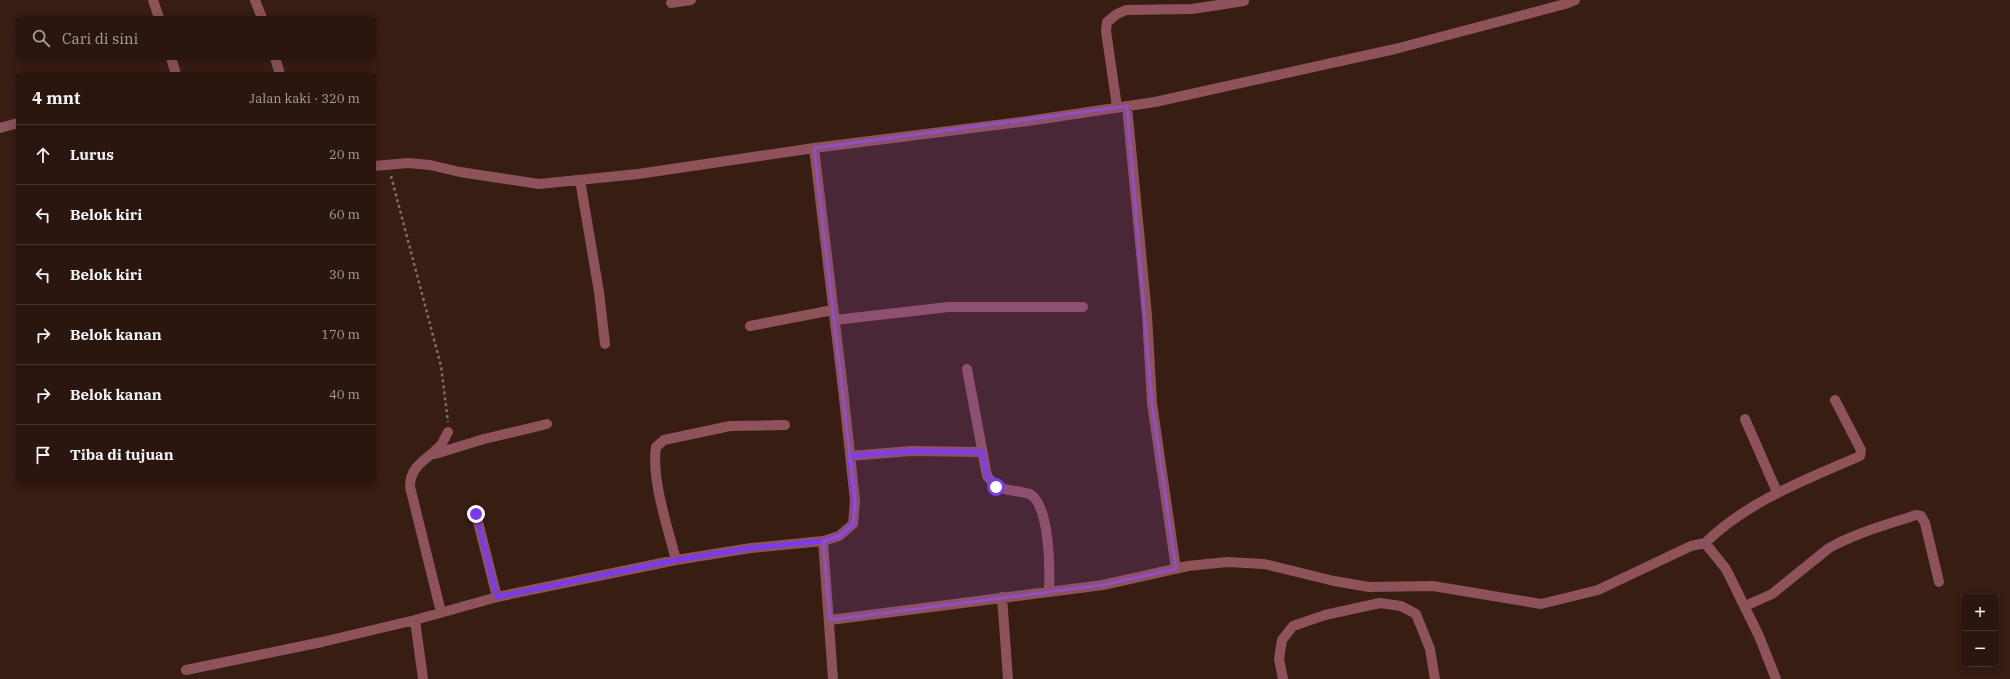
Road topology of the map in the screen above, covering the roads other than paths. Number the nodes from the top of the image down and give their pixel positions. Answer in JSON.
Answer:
{"nodes":[{"id":1,"x":153,"y":0,"type":"edge"},
{"id":2,"x":255,"y":0,"type":"edge"},
{"id":3,"x":691,"y":0,"type":"edge"},
{"id":4,"x":1575,"y":0,"type":"edge"},
{"id":5,"x":1244,"y":1,"type":"edge"},
{"id":6,"x":671,"y":3,"type":"dead end"},
{"id":7,"x":158,"y":16,"type":"edge"},
{"id":8,"x":261,"y":16,"type":"edge"},
{"id":9,"x":172,"y":60,"type":"edge"},
{"id":10,"x":276,"y":60,"type":"edge"},
{"id":11,"x":175,"y":72,"type":"edge"},
{"id":12,"x":279,"y":72,"type":"edge"},
{"id":13,"x":1127,"y":106,"type":"junction"},
{"id":14,"x":1117,"y":108,"type":"junction"},
{"id":15,"x":16,"y":124,"type":"edge"},
{"id":16,"x":0,"y":128,"type":"edge"},
{"id":17,"x":814,"y":148,"type":"junction"},
{"id":18,"x":376,"y":166,"type":"edge"},
{"id":19,"x":580,"y":180,"type":"junction"},
{"id":20,"x":1083,"y":307,"type":"dead end"},
{"id":21,"x":834,"y":315,"type":"junction"},
{"id":22,"x":750,"y":326,"type":"dead end"},
{"id":23,"x":605,"y":344,"type":"dead end"},
{"id":24,"x":967,"y":369,"type":"dead end"},
{"id":25,"x":1835,"y":400,"type":"dead end"},
{"id":26,"x":1745,"y":419,"type":"dead end"},
{"id":27,"x":546,"y":424,"type":"dead end"},
{"id":28,"x":785,"y":425,"type":"dead end"},
{"id":29,"x":448,"y":432,"type":"road end"},
{"id":30,"x":982,"y":452,"type":"junction"},
{"id":31,"x":429,"y":456,"type":"junction"},
{"id":32,"x":850,"y":456,"type":"junction"},
{"id":33,"x":1777,"y":492,"type":"junction"},
{"id":34,"x":476,"y":514,"type":"dead end"},
{"id":35,"x":823,"y":541,"type":"junction"},
{"id":36,"x":1705,"y":543,"type":"junction"},
{"id":37,"x":676,"y":560,"type":"junction"},
{"id":38,"x":1176,"y":569,"type":"junction"},
{"id":39,"x":1939,"y":582,"type":"dead end"},
{"id":40,"x":1050,"y":591,"type":"junction"},
{"id":41,"x":497,"y":597,"type":"junction"},
{"id":42,"x":1002,"y":597,"type":"junction"},
{"id":43,"x":1745,"y":606,"type":"junction"},
{"id":44,"x":441,"y":612,"type":"junction"},
{"id":45,"x":415,"y":620,"type":"junction"},
{"id":46,"x":830,"y":620,"type":"junction"},
{"id":47,"x":186,"y":670,"type":"dead end"},
{"id":48,"x":423,"y":679,"type":"edge"},
{"id":49,"x":833,"y":679,"type":"edge"},
{"id":50,"x":1008,"y":679,"type":"edge"},
{"id":51,"x":1283,"y":679,"type":"edge"},
{"id":52,"x":1435,"y":679,"type":"edge"},
{"id":53,"x":1776,"y":679,"type":"edge"}],
"edges":[{"from":1,"to":7,"type":"street"},
{"from":2,"to":8,"type":"street"},
{"from":3,"to":6,"type":"street"},
{"from":4,"to":13,"type":"street"},
{"from":5,"to":14,"type":"street"},
{"from":9,"to":11,"type":"street"},
{"from":10,"to":12,"type":"street"},
{"from":13,"to":14,"type":"street"},
{"from":13,"to":38,"type":"street"},
{"from":14,"to":17,"type":"street"},
{"from":15,"to":16,"type":"street"},
{"from":17,"to":19,"type":"street"},
{"from":17,"to":21,"type":"street"},
{"from":18,"to":19,"type":"street"},
{"from":19,"to":23,"type":"street"},
{"from":20,"to":21,"type":"street"},
{"from":21,"to":22,"type":"street"},
{"from":21,"to":32,"type":"street"},
{"from":24,"to":30,"type":"street"},
{"from":25,"to":33,"type":"street"},
{"from":26,"to":33,"type":"street"},
{"from":27,"to":31,"type":"street"},
{"from":28,"to":37,"type":"street"},
{"from":29,"to":31,"type":"street"},
{"from":30,"to":32,"type":"street"},
{"from":30,"to":40,"type":"street"},
{"from":31,"to":44,"type":"street"},
{"from":32,"to":35,"type":"street"},
{"from":33,"to":36,"type":"street"},
{"from":34,"to":41,"type":"street"},
{"from":35,"to":37,"type":"street"},
{"from":35,"to":46,"type":"street"},
{"from":36,"to":38,"type":"street"},
{"from":36,"to":43,"type":"street"},
{"from":37,"to":41,"type":"street"},
{"from":38,"to":40,"type":"street"},
{"from":39,"to":43,"type":"street"},
{"from":40,"to":42,"type":"street"},
{"from":41,"to":44,"type":"street"},
{"from":42,"to":46,"type":"street"},
{"from":42,"to":50,"type":"street"},
{"from":43,"to":53,"type":"street"},
{"from":44,"to":45,"type":"street"},
{"from":45,"to":47,"type":"street"},
{"from":45,"to":48,"type":"street"},
{"from":46,"to":49,"type":"street"},
{"from":51,"to":52,"type":"street"}]}
